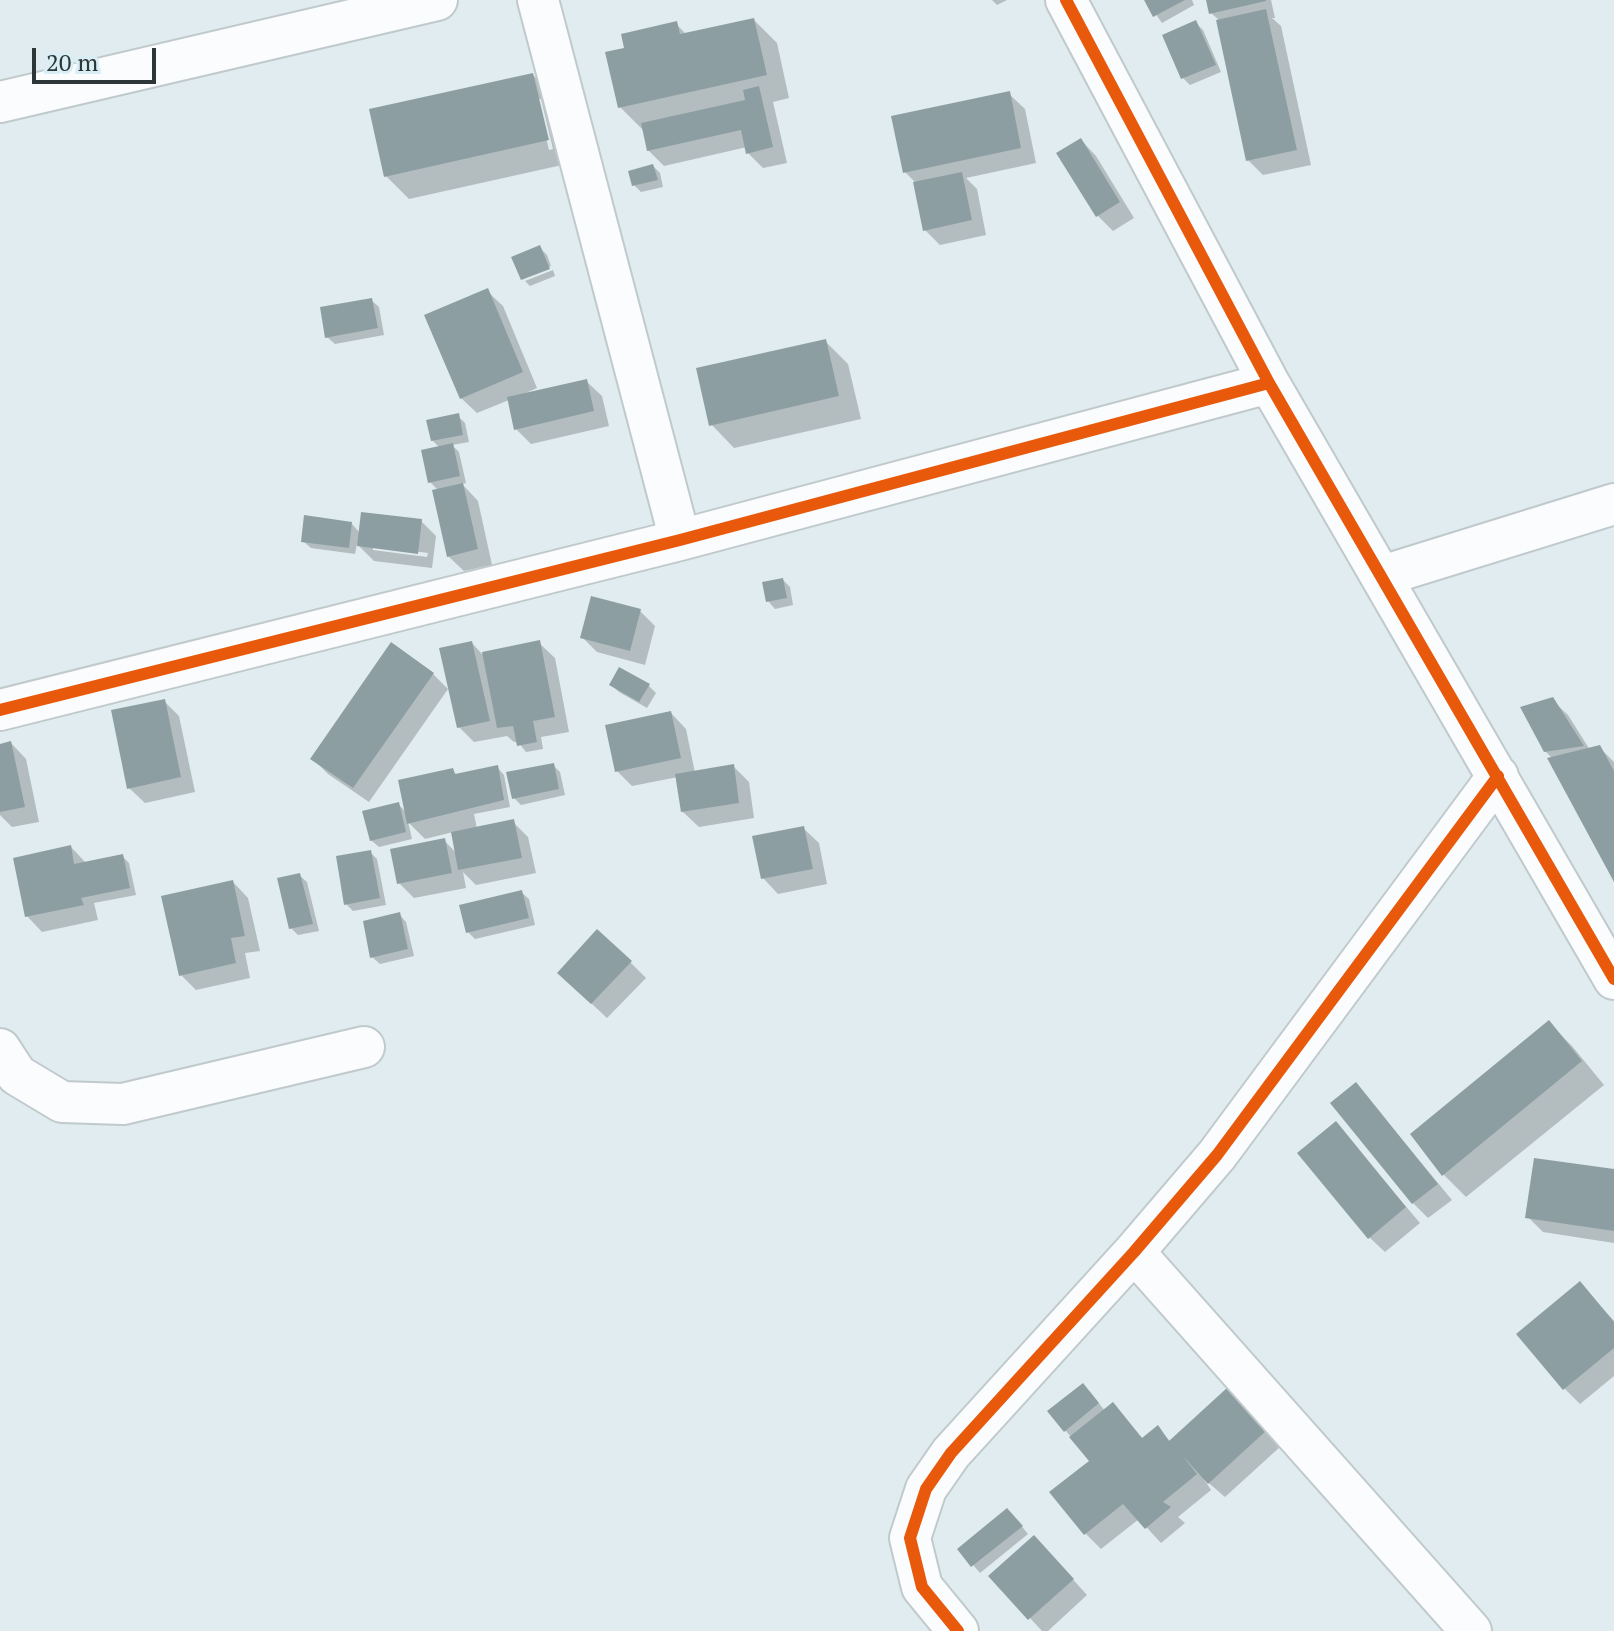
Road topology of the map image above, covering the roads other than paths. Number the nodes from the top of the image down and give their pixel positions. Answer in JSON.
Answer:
{"nodes":[{"id":1,"x":437,"y":0,"type":"edge"},
{"id":2,"x":538,"y":0,"type":"edge"},
{"id":3,"x":1066,"y":0,"type":"edge"},
{"id":4,"x":0,"y":102,"type":"edge"},
{"id":5,"x":1269,"y":383,"type":"junction"},
{"id":6,"x":1614,"y":504,"type":"edge"},
{"id":7,"x":680,"y":540,"type":"junction"},
{"id":8,"x":1382,"y":576,"type":"junction"},
{"id":9,"x":0,"y":710,"type":"edge"},
{"id":10,"x":1498,"y":776,"type":"junction"},
{"id":11,"x":1601,"y":929,"type":"edge"},
{"id":12,"x":1614,"y":979,"type":"edge"},
{"id":13,"x":364,"y":1047,"type":"dead end"},
{"id":14,"x":0,"y":1049,"type":"edge"},
{"id":15,"x":1134,"y":1252,"type":"junction"},
{"id":16,"x":958,"y":1631,"type":"edge"},
{"id":17,"x":1471,"y":1631,"type":"edge"}],
"edges":[{"from":1,"to":4,"type":"street"},
{"from":2,"to":7,"type":"street"},
{"from":3,"to":5,"type":"street"},
{"from":5,"to":7,"type":"street"},
{"from":5,"to":8,"type":"street"},
{"from":6,"to":8,"type":"street"},
{"from":7,"to":9,"type":"street"},
{"from":8,"to":10,"type":"street"},
{"from":10,"to":11,"type":"street"},
{"from":10,"to":15,"type":"street"},
{"from":11,"to":12,"type":"street"},
{"from":13,"to":14,"type":"street"},
{"from":15,"to":16,"type":"street"},
{"from":15,"to":17,"type":"street"}]}
